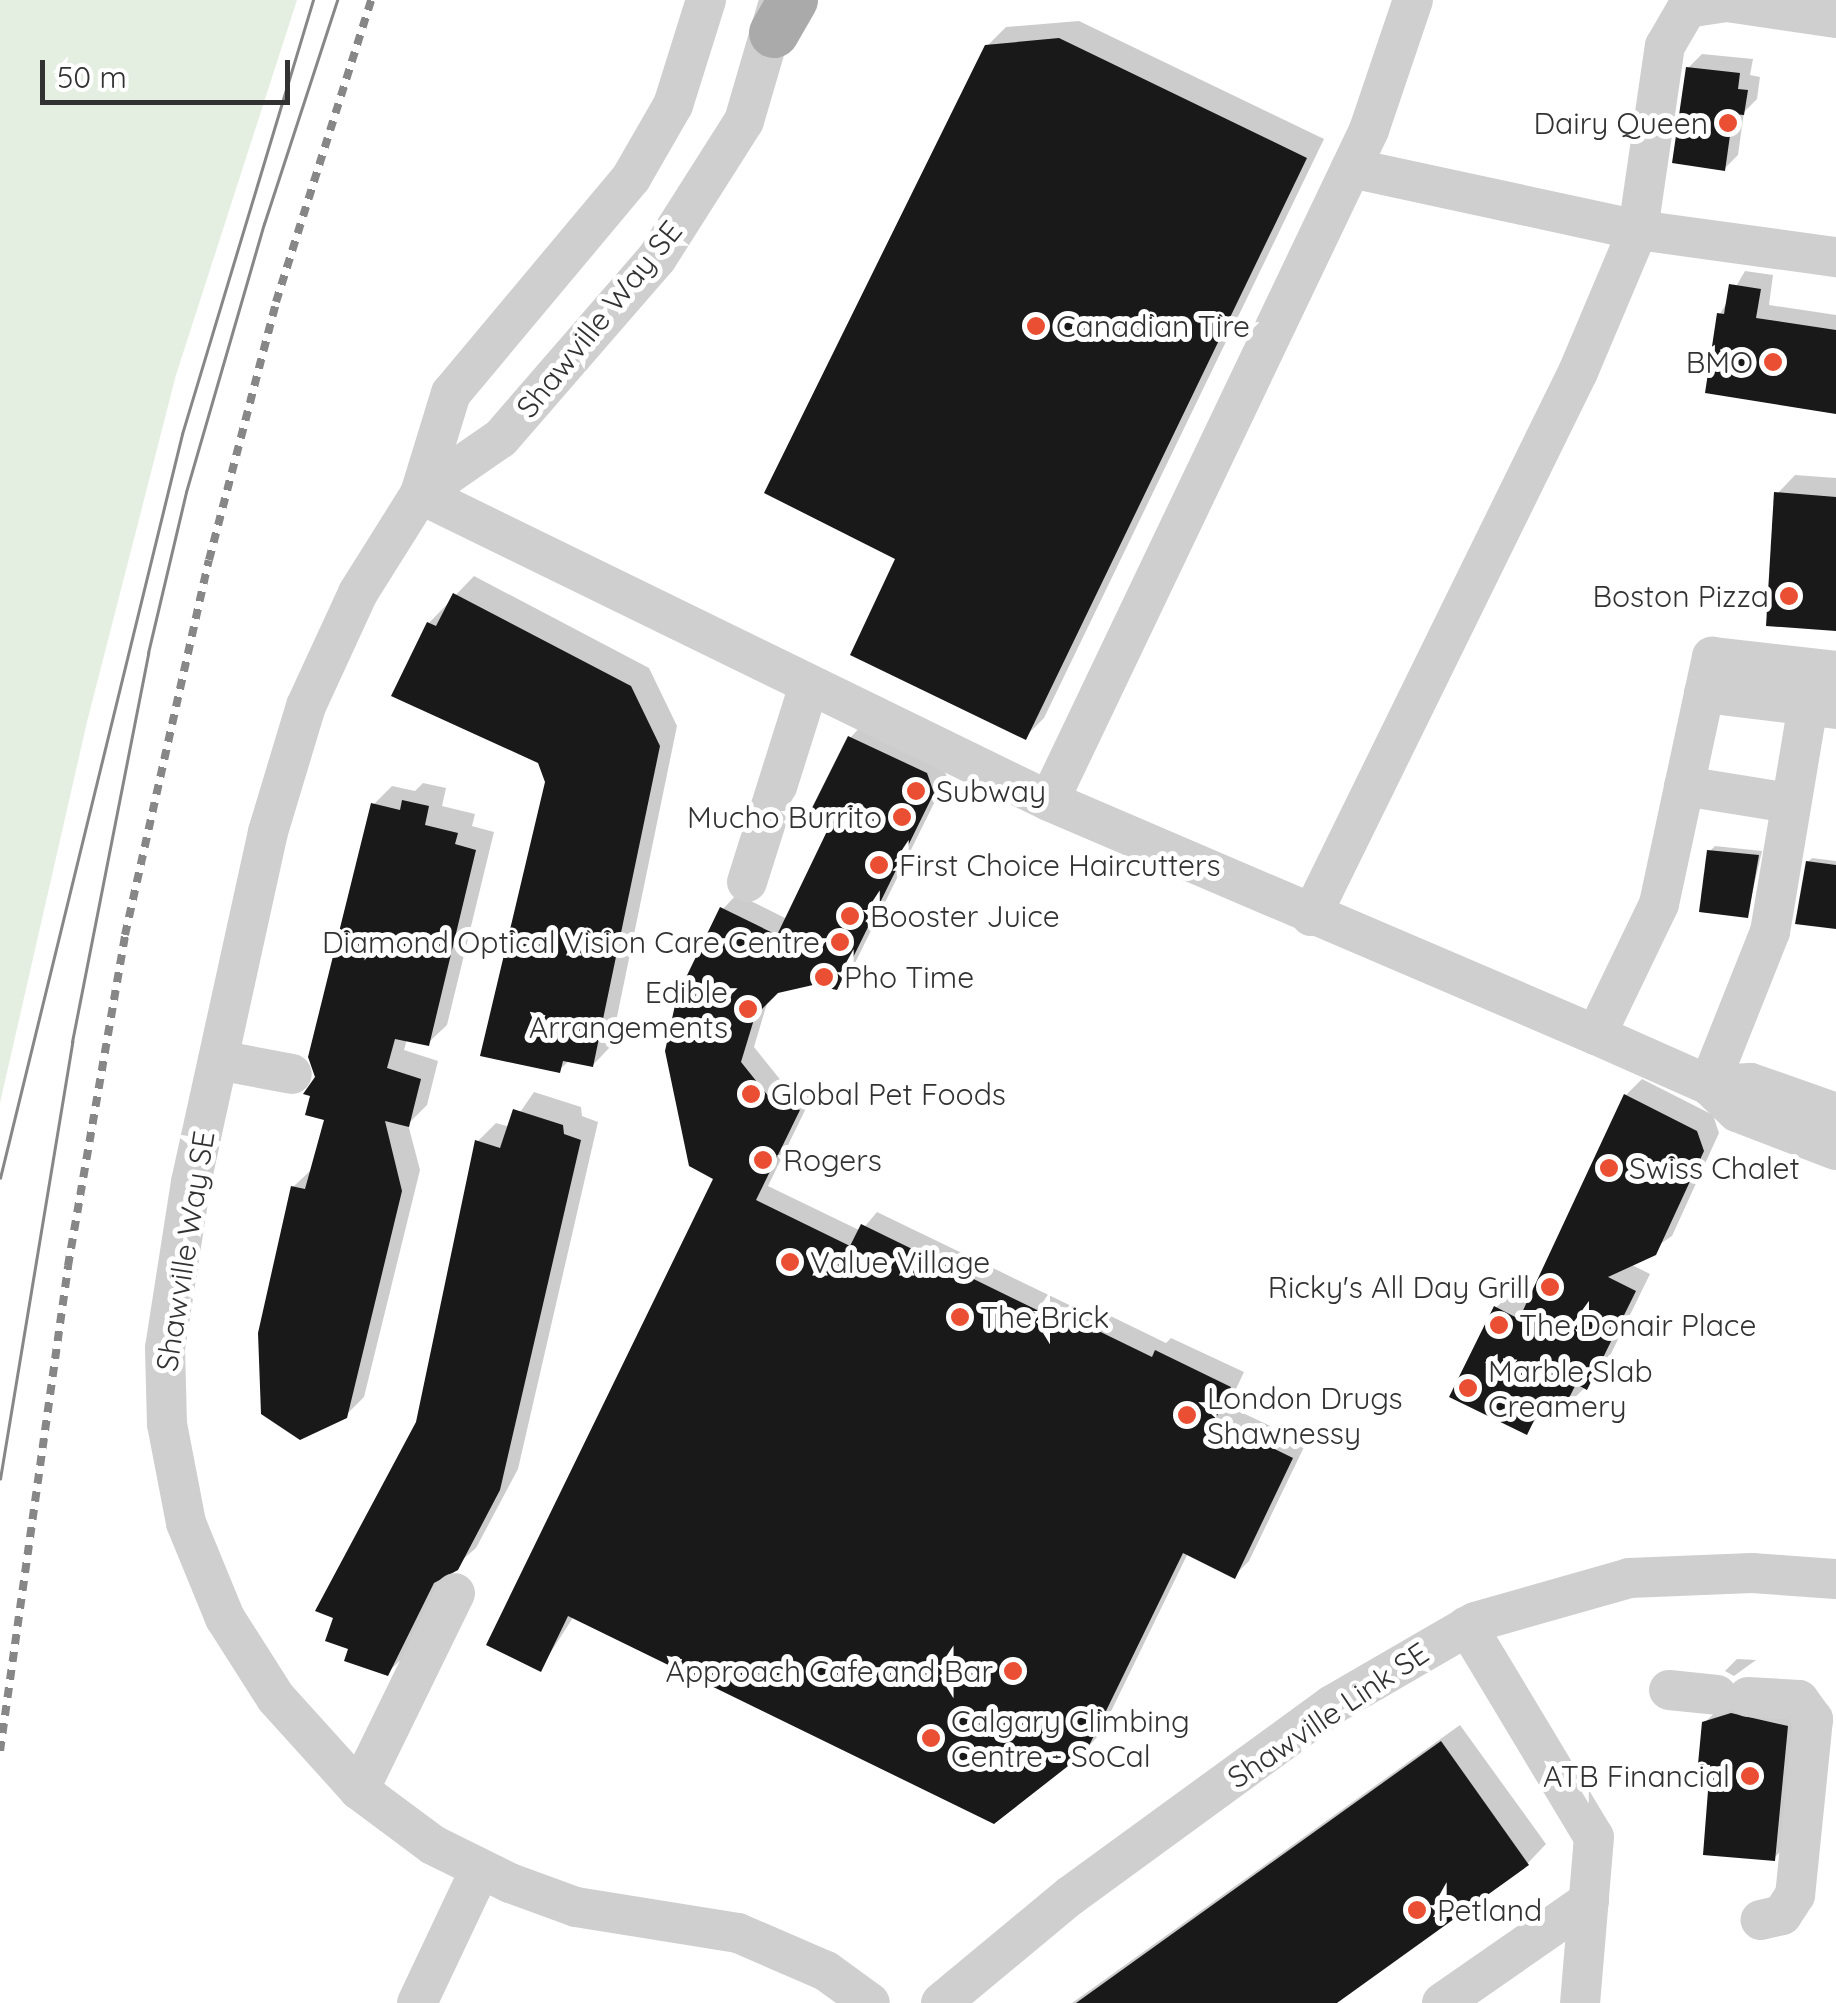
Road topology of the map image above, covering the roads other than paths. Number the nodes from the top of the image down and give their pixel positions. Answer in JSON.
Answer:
{"nodes":[{"id":1,"x":706,"y":0,"type":"edge"},
{"id":2,"x":1414,"y":0,"type":"edge"},
{"id":3,"x":782,"y":11,"type":"edge"},
{"id":4,"x":1836,"y":18,"type":"edge"},
{"id":5,"x":1351,"y":168,"type":"junction"},
{"id":6,"x":1638,"y":230,"type":"junction"},
{"id":7,"x":1836,"y":256,"type":"edge"},
{"id":8,"x":420,"y":494,"type":"junction"},
{"id":9,"x":1836,"y":671,"type":"edge"},
{"id":10,"x":1708,"y":675,"type":"junction"},
{"id":11,"x":808,"y":685,"type":"junction"},
{"id":12,"x":1822,"y":708,"type":"edge"},
{"id":13,"x":1684,"y":786,"type":"junction"},
{"id":14,"x":1049,"y":800,"type":"junction"},
{"id":15,"x":1790,"y":803,"type":"junction"},
{"id":16,"x":748,"y":882,"type":"dead end"},
{"id":17,"x":1311,"y":916,"type":"junction"},
{"id":18,"x":1596,"y":1034,"type":"junction"},
{"id":19,"x":218,"y":1060,"type":"junction"},
{"id":20,"x":292,"y":1074,"type":"dead end"},
{"id":21,"x":1709,"y":1086,"type":"junction"},
{"id":22,"x":1836,"y":1113,"type":"edge"},
{"id":23,"x":1836,"y":1150,"type":"edge"},
{"id":24,"x":1836,"y":1579,"type":"edge"},
{"id":25,"x":455,"y":1593,"type":"dead end"},
{"id":26,"x":1467,"y":1626,"type":"junction"},
{"id":27,"x":1670,"y":1690,"type":"dead end"},
{"id":28,"x":360,"y":1790,"type":"junction"},
{"id":29,"x":480,"y":1870,"type":"junction"},
{"id":30,"x":1589,"y":1900,"type":"junction"},
{"id":31,"x":1761,"y":1920,"type":"dead end"},
{"id":32,"x":417,"y":2003,"type":"edge"},
{"id":33,"x":870,"y":2003,"type":"edge"},
{"id":34,"x":941,"y":2003,"type":"edge"},
{"id":35,"x":1442,"y":2003,"type":"edge"},
{"id":36,"x":1580,"y":2003,"type":"edge"}],
"edges":[{"from":1,"to":8,"type":"street","name":"Shawville Way SE"},
{"from":2,"to":5,"type":"street"},
{"from":3,"to":8,"type":"street","name":"Shawville Way SE"},
{"from":4,"to":6,"type":"street"},
{"from":5,"to":6,"type":"street"},
{"from":5,"to":14,"type":"street"},
{"from":6,"to":7,"type":"street"},
{"from":6,"to":17,"type":"street"},
{"from":8,"to":11,"type":"street"},
{"from":8,"to":19,"type":"street","name":"Shawville Way SE"},
{"from":9,"to":10,"type":"street"},
{"from":10,"to":12,"type":"street"},
{"from":10,"to":13,"type":"street"},
{"from":11,"to":14,"type":"street"},
{"from":11,"to":16,"type":"street"},
{"from":12,"to":15,"type":"street"},
{"from":13,"to":15,"type":"street"},
{"from":13,"to":18,"type":"street"},
{"from":14,"to":17,"type":"street"},
{"from":15,"to":21,"type":"street"},
{"from":17,"to":18,"type":"street"},
{"from":18,"to":21,"type":"street"},
{"from":19,"to":20,"type":"street"},
{"from":19,"to":28,"type":"street","name":"Shawville Way SE"},
{"from":21,"to":22,"type":"street"},
{"from":21,"to":23,"type":"street"},
{"from":24,"to":26,"type":"street","name":"Shawville Link SE"},
{"from":25,"to":28,"type":"street"},
{"from":26,"to":30,"type":"street"},
{"from":26,"to":34,"type":"street","name":"Shawville Link SE"},
{"from":27,"to":31,"type":"street"},
{"from":28,"to":29,"type":"street","name":"Shawville Way SE"},
{"from":29,"to":32,"type":"street"},
{"from":29,"to":33,"type":"street","name":"Shawville Way SE"},
{"from":30,"to":35,"type":"street"},
{"from":30,"to":36,"type":"street"}]}
